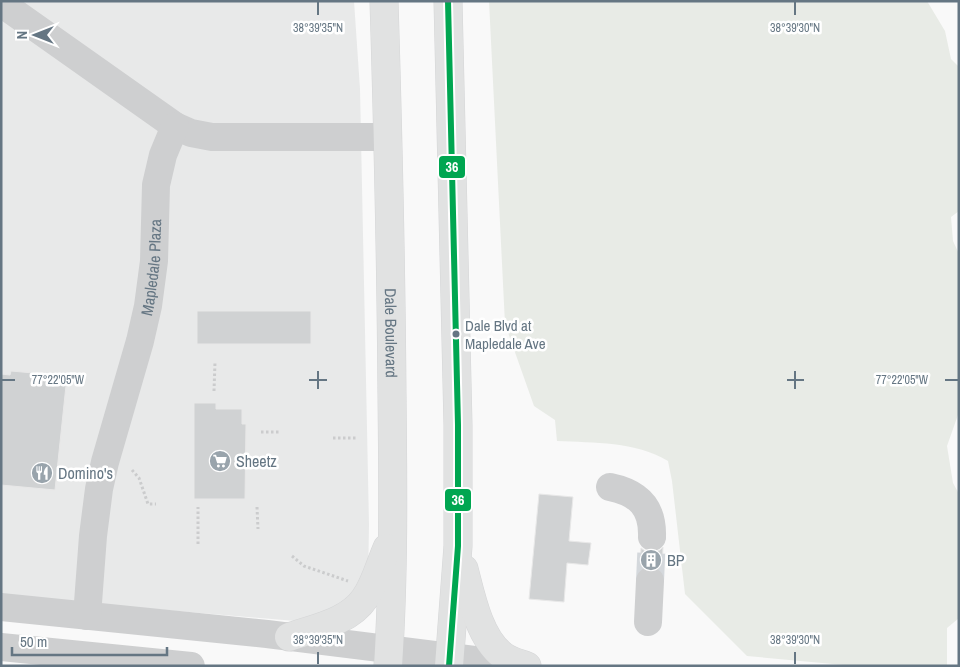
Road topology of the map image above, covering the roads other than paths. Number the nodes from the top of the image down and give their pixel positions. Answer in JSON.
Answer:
{"nodes":[{"id":1,"x":384,"y":1,"type":"edge"},
{"id":2,"x":448,"y":1,"type":"edge"},
{"id":3,"x":1,"y":3,"type":"edge"},
{"id":4,"x":175,"y":126,"type":"junction"},
{"id":5,"x":388,"y":137,"type":"junction"},
{"id":6,"x":610,"y":487,"type":"dead end"},
{"id":7,"x":393,"y":532,"type":"junction"},
{"id":8,"x":652,"y":537,"type":"tunnel mouth"},
{"id":9,"x":458,"y":546,"type":"junction"},
{"id":10,"x":650,"y":581,"type":"tunnel mouth"},
{"id":11,"x":1,"y":607,"type":"edge"},
{"id":12,"x":87,"y":616,"type":"junction"},
{"id":13,"x":648,"y":622,"type":"dead end"},
{"id":14,"x":290,"y":637,"type":"junction"},
{"id":15,"x":1,"y":647,"type":"edge"},
{"id":16,"x":389,"y":657,"type":"edge"},
{"id":17,"x":75,"y":660,"type":"edge"},
{"id":18,"x":450,"y":661,"type":"edge"},
{"id":19,"x":191,"y":666,"type":"edge"},
{"id":20,"x":526,"y":666,"type":"edge"}],
"edges":[{"from":1,"to":5,"type":"main road","name":"Dale Boulevard"},
{"from":2,"to":9,"type":"main road"},
{"from":3,"to":4,"type":"street"},
{"from":4,"to":5,"type":"street"},
{"from":4,"to":12,"type":"street","name":"Mapledale Plaza"},
{"from":5,"to":7,"type":"main road","name":"Dale Boulevard"},
{"from":6,"to":8,"type":"street"},
{"from":7,"to":14,"type":"main road"},
{"from":7,"to":16,"type":"main road","name":"Dale Boulevard"},
{"from":9,"to":18,"type":"main road"},
{"from":9,"to":20,"type":"main road"},
{"from":10,"to":13,"type":"street"},
{"from":11,"to":12,"type":"street"},
{"from":12,"to":14,"type":"street"},
{"from":14,"to":16,"type":"street"},
{"from":15,"to":17,"type":"street"},
{"from":16,"to":18,"type":"street"},
{"from":17,"to":19,"type":"street"},
{"from":18,"to":20,"type":"street"}]}
